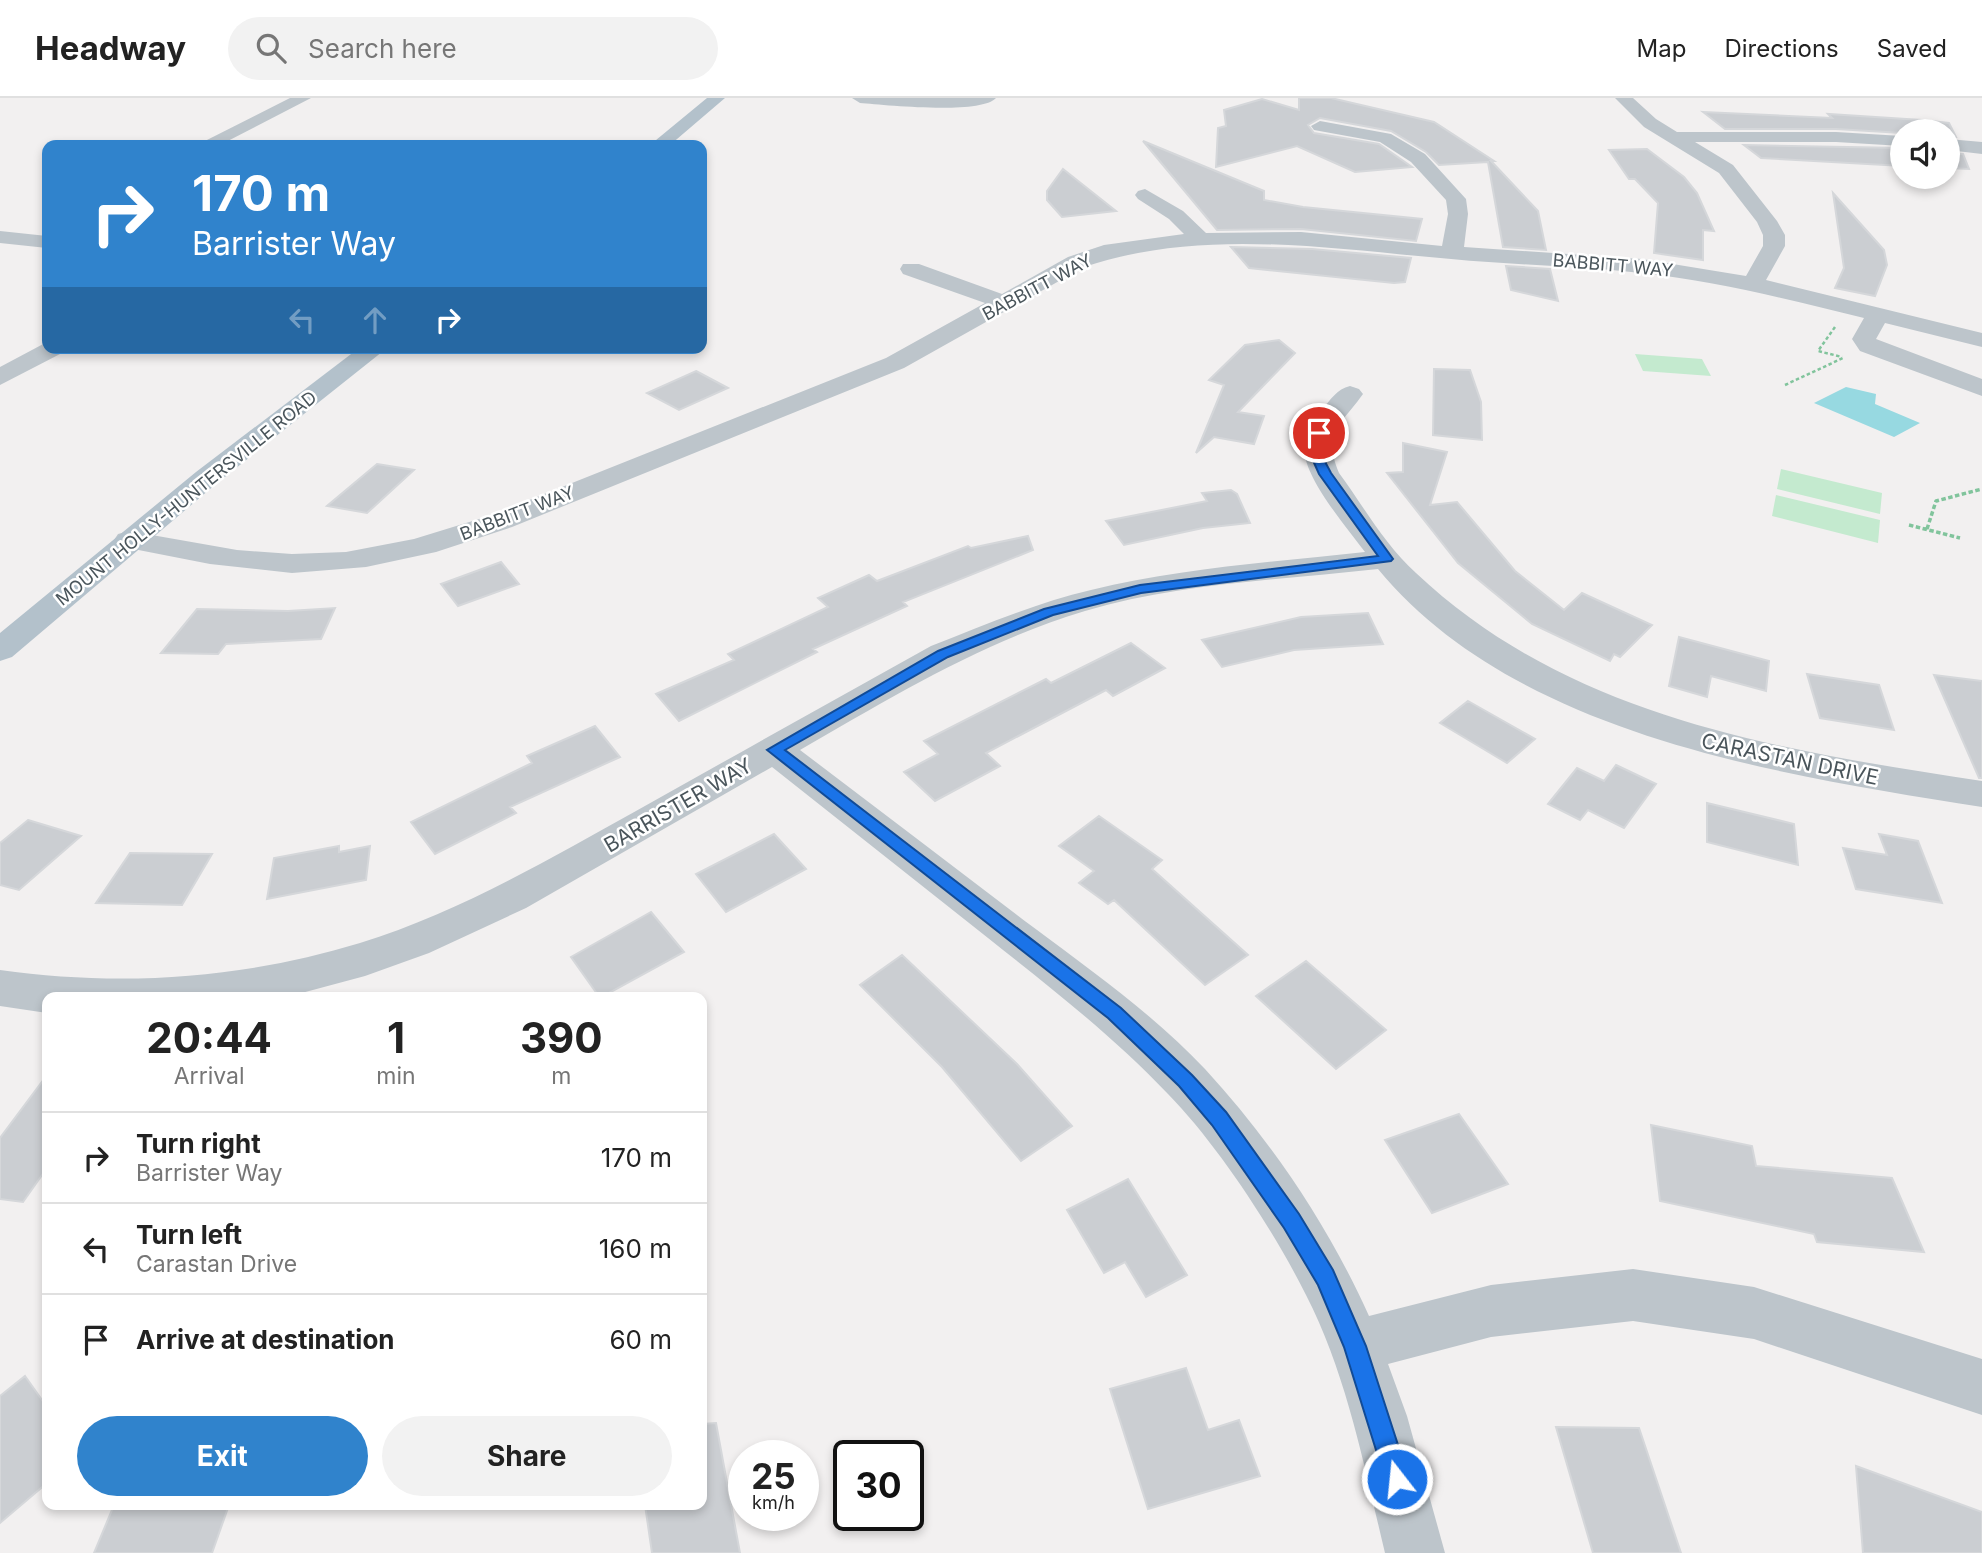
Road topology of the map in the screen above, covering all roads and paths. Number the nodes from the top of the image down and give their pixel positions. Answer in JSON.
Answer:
{"nodes":[{"id":1,"x":303,"y":98,"type":"edge"},
{"id":2,"x":717,"y":98,"type":"edge"},
{"id":3,"x":860,"y":98,"type":"edge"},
{"id":4,"x":988,"y":98,"type":"edge"},
{"id":5,"x":1623,"y":98,"type":"edge"},
{"id":6,"x":1320,"y":126,"type":"dead end"},
{"id":7,"x":1674,"y":137,"type":"junction"},
{"id":8,"x":216,"y":140,"type":"edge"},
{"id":9,"x":666,"y":140,"type":"edge"},
{"id":10,"x":1890,"y":140,"type":"edge"},
{"id":11,"x":1960,"y":146,"type":"edge"},
{"id":12,"x":1982,"y":148,"type":"edge"},
{"id":13,"x":1146,"y":195,"type":"dead end"},
{"id":14,"x":42,"y":224,"type":"edge"},
{"id":15,"x":6,"y":238,"type":"edge"},
{"id":16,"x":1200,"y":239,"type":"junction"},
{"id":17,"x":42,"y":242,"type":"edge"},
{"id":18,"x":1452,"y":253,"type":"junction"},
{"id":19,"x":911,"y":269,"type":"dead end"},
{"id":20,"x":1753,"y":284,"type":"junction"},
{"id":21,"x":1006,"y":303,"type":"junction"},
{"id":22,"x":1878,"y":315,"type":"junction"},
{"id":23,"x":1982,"y":340,"type":"edge"},
{"id":24,"x":42,"y":354,"type":"edge"},
{"id":25,"x":367,"y":354,"type":"edge"},
{"id":26,"x":1844,"y":358,"type":"dead end"},
{"id":27,"x":0,"y":377,"type":"edge"},
{"id":28,"x":1785,"y":385,"type":"dead end"},
{"id":29,"x":1982,"y":388,"type":"edge"},
{"id":30,"x":1350,"y":394,"type":"dead end"},
{"id":31,"x":1982,"y":489,"type":"edge"},
{"id":32,"x":1909,"y":525,"type":"dead end"},
{"id":33,"x":1927,"y":530,"type":"junction"},
{"id":34,"x":1960,"y":538,"type":"dead end"},
{"id":35,"x":129,"y":540,"type":"junction"},
{"id":36,"x":1387,"y":559,"type":"junction"},
{"id":37,"x":0,"y":650,"type":"edge"},
{"id":38,"x":775,"y":750,"type":"junction"},
{"id":39,"x":1982,"y":794,"type":"edge"},
{"id":40,"x":202,"y":992,"type":"edge"},
{"id":41,"x":5,"y":996,"type":"edge"},
{"id":42,"x":42,"y":997,"type":"edge"},
{"id":43,"x":1355,"y":1346,"type":"junction"},
{"id":44,"x":1982,"y":1387,"type":"edge"},
{"id":45,"x":1415,"y":1553,"type":"edge"}],
"edges":[{"from":1,"to":8,"type":"street"},
{"from":2,"to":9,"type":"main road"},
{"from":3,"to":4,"type":"street"},
{"from":5,"to":7,"type":"street"},
{"from":6,"to":18,"type":"street"},
{"from":7,"to":10,"type":"street"},
{"from":7,"to":20,"type":"street"},
{"from":11,"to":12,"type":"street"},
{"from":13,"to":16,"type":"street"},
{"from":14,"to":15,"type":"street"},
{"from":15,"to":17,"type":"street"},
{"from":16,"to":18,"type":"street","name":"BABBITT WAY"},
{"from":16,"to":21,"type":"street","name":"BABBITT WAY"},
{"from":18,"to":20,"type":"street","name":"BABBITT WAY"},
{"from":19,"to":21,"type":"street"},
{"from":20,"to":22,"type":"street","name":"BABBITT WAY"},
{"from":21,"to":35,"type":"street","name":"BABBITT WAY"},
{"from":22,"to":23,"type":"street","name":"BABBITT WAY"},
{"from":22,"to":29,"type":"street"},
{"from":24,"to":27,"type":"street"},
{"from":25,"to":35,"type":"main road","name":"MOUNT HOLLY-HUNTERSVILLE ROAD"},
{"from":26,"to":28,"type":"path"},
{"from":30,"to":36,"type":"street","name":"CARASTAN DRIVE"},
{"from":31,"to":33,"type":"path"},
{"from":32,"to":33,"type":"path"},
{"from":33,"to":34,"type":"path"},
{"from":35,"to":37,"type":"main road","name":"MOUNT HOLLY-HUNTERSVILLE ROAD"},
{"from":36,"to":38,"type":"street","name":"BARRISTER WAY"},
{"from":36,"to":39,"type":"street","name":"CARASTAN DRIVE"},
{"from":38,"to":40,"type":"street","name":"BARRISTER WAY"},
{"from":38,"to":43,"type":"street"},
{"from":41,"to":42,"type":"street","name":"BARRISTER WAY"},
{"from":43,"to":44,"type":"street"},
{"from":43,"to":45,"type":"street"}]}
